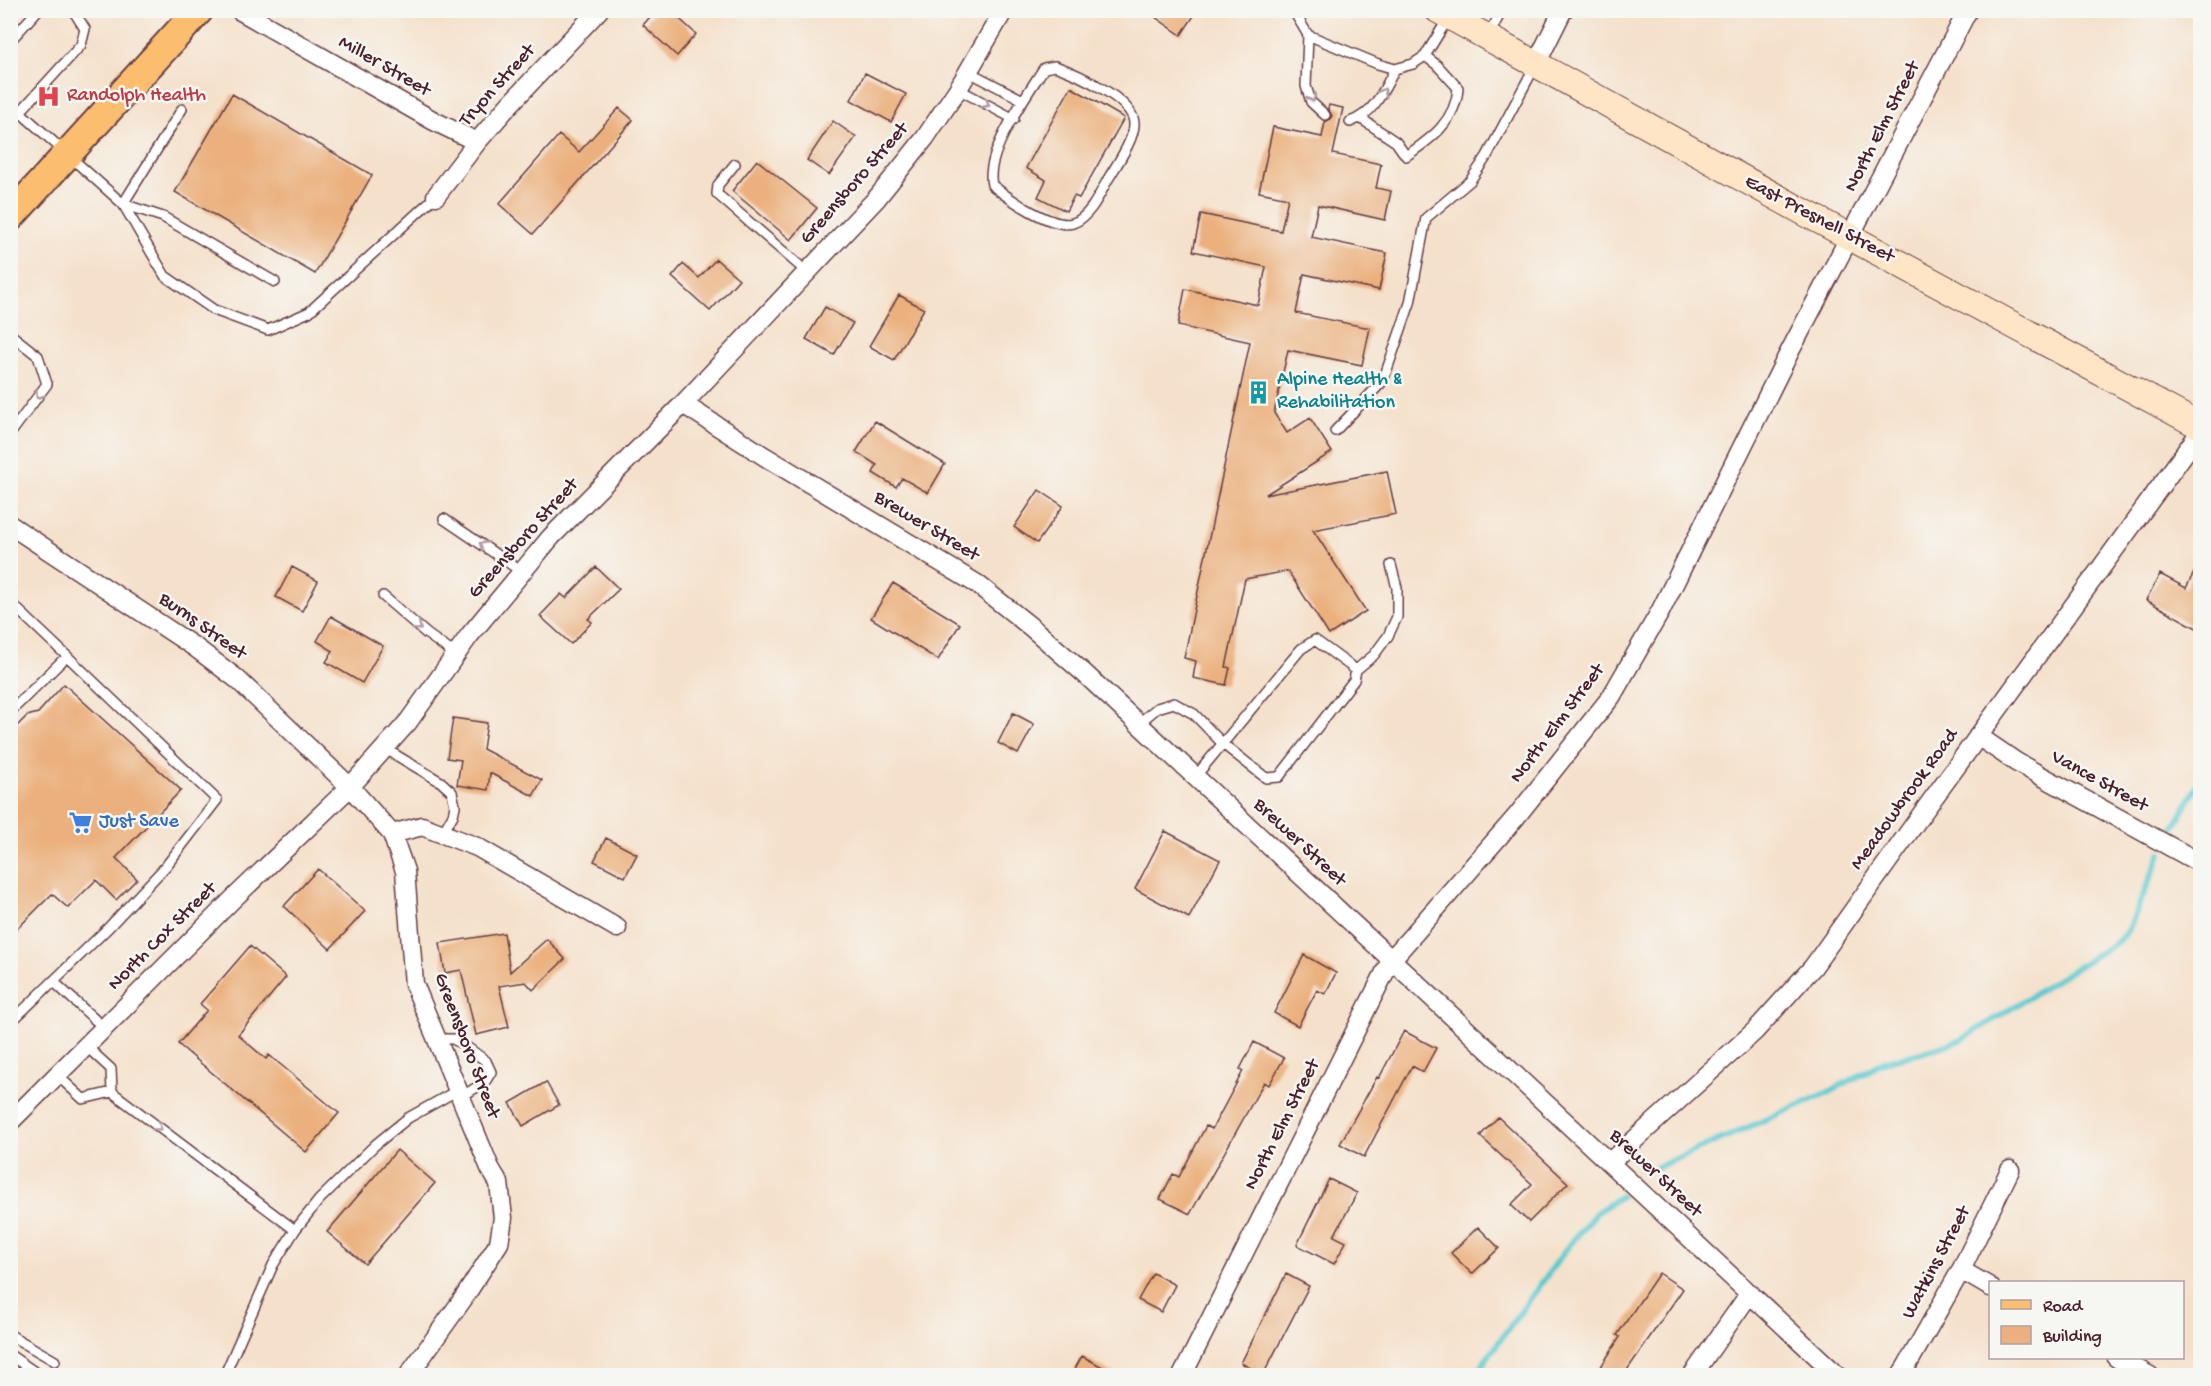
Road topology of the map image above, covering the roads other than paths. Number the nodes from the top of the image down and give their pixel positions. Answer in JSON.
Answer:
{"nodes":[{"id":1,"x":38,"y":10,"type":"edge"},
{"id":2,"x":73,"y":10,"type":"edge"},
{"id":3,"x":199,"y":10,"type":"edge"},
{"id":4,"x":239,"y":10,"type":"edge"},
{"id":5,"x":599,"y":10,"type":"edge"},
{"id":6,"x":1004,"y":10,"type":"edge"},
{"id":7,"x":1502,"y":10,"type":"edge"},
{"id":8,"x":1563,"y":10,"type":"edge"},
{"id":9,"x":1968,"y":10,"type":"edge"},
{"id":10,"x":1294,"y":12,"type":"edge"},
{"id":11,"x":1444,"y":14,"type":"edge"},
{"id":12,"x":1308,"y":35,"type":"junction"},
{"id":13,"x":1488,"y":37,"type":"junction"},
{"id":14,"x":11,"y":40,"type":"edge"},
{"id":15,"x":1425,"y":56,"type":"junction"},
{"id":16,"x":1536,"y":64,"type":"junction"},
{"id":17,"x":1395,"y":69,"type":"junction"},
{"id":18,"x":969,"y":72,"type":"junction"},
{"id":19,"x":958,"y":89,"type":"junction"},
{"id":20,"x":1023,"y":100,"type":"junction"},
{"id":21,"x":182,"y":109,"type":"dead end"},
{"id":22,"x":20,"y":112,"type":"junction"},
{"id":23,"x":1325,"y":115,"type":"dead end"},
{"id":24,"x":1360,"y":118,"type":"junction"},
{"id":25,"x":1014,"y":119,"type":"junction"},
{"id":26,"x":1350,"y":122,"type":"dead end"},
{"id":27,"x":10,"y":123,"type":"edge"},
{"id":28,"x":477,"y":142,"type":"junction"},
{"id":29,"x":68,"y":155,"type":"junction"},
{"id":30,"x":735,"y":164,"type":"dead end"},
{"id":31,"x":436,"y":196,"type":"joint"},
{"id":32,"x":123,"y":204,"type":"junction"},
{"id":33,"x":10,"y":217,"type":"edge"},
{"id":34,"x":1851,"y":237,"type":"junction"},
{"id":35,"x":808,"y":273,"type":"junction"},
{"id":36,"x":275,"y":282,"type":"dead end"},
{"id":37,"x":10,"y":334,"type":"edge"},
{"id":38,"x":683,"y":404,"type":"junction"},
{"id":39,"x":2200,"y":426,"type":"edge"},
{"id":40,"x":1335,"y":431,"type":"dead end"},
{"id":41,"x":2200,"y":432,"type":"edge"},
{"id":42,"x":10,"y":434,"type":"edge"},
{"id":43,"x":444,"y":519,"type":"dead end"},
{"id":44,"x":10,"y":525,"type":"edge"},
{"id":45,"x":1391,"y":565,"type":"dead end"},
{"id":46,"x":522,"y":572,"type":"junction"},
{"id":47,"x":383,"y":596,"type":"dead end"},
{"id":48,"x":10,"y":602,"type":"edge"},
{"id":49,"x":456,"y":655,"type":"junction"},
{"id":50,"x":67,"y":656,"type":"junction"},
{"id":51,"x":1356,"y":670,"type":"junction"},
{"id":52,"x":10,"y":712,"type":"edge"},
{"id":53,"x":1138,"y":724,"type":"junction"},
{"id":54,"x":1978,"y":736,"type":"junction"},
{"id":55,"x":1223,"y":744,"type":"junction"},
{"id":56,"x":384,"y":748,"type":"junction"},
{"id":57,"x":1195,"y":777,"type":"junction"},
{"id":58,"x":350,"y":786,"type":"junction"},
{"id":59,"x":392,"y":834,"type":"junction"},
{"id":60,"x":442,"y":834,"type":"junction"},
{"id":61,"x":2200,"y":863,"type":"edge"},
{"id":62,"x":617,"y":928,"type":"dead end"},
{"id":63,"x":1391,"y":960,"type":"junction"},
{"id":64,"x":53,"y":981,"type":"junction"},
{"id":65,"x":10,"y":1023,"type":"edge"},
{"id":66,"x":104,"y":1028,"type":"junction"},
{"id":67,"x":437,"y":1040,"type":"junction"},
{"id":68,"x":86,"y":1046,"type":"junction"},
{"id":69,"x":57,"y":1075,"type":"junction"},
{"id":70,"x":112,"y":1092,"type":"junction"},
{"id":71,"x":459,"y":1093,"type":"junction"},
{"id":72,"x":10,"y":1122,"type":"edge"},
{"id":73,"x":1610,"y":1162,"type":"junction"},
{"id":74,"x":2010,"y":1170,"type":"dead end"},
{"id":75,"x":295,"y":1230,"type":"junction"},
{"id":76,"x":1961,"y":1270,"type":"junction"},
{"id":77,"x":1989,"y":1286,"type":"edge"},
{"id":78,"x":1750,"y":1293,"type":"junction"},
{"id":79,"x":10,"y":1335,"type":"edge"},
{"id":80,"x":10,"y":1355,"type":"edge"},
{"id":81,"x":2119,"y":1359,"type":"edge"},
{"id":82,"x":55,"y":1361,"type":"dead end"},
{"id":83,"x":36,"y":1373,"type":"dead end"},
{"id":84,"x":225,"y":1374,"type":"edge"},
{"id":85,"x":408,"y":1376,"type":"edge"},
{"id":86,"x":1182,"y":1376,"type":"edge"},
{"id":87,"x":1692,"y":1376,"type":"edge"},
{"id":88,"x":1838,"y":1376,"type":"edge"},
{"id":89,"x":1901,"y":1376,"type":"edge"},
{"id":90,"x":2150,"y":1376,"type":"edge"}],
"edges":[{"from":1,"to":14,"type":"lane"},
{"from":2,"to":22,"type":"lane"},
{"from":3,"to":29,"type":"main road"},
{"from":4,"to":28,"type":"street","name":"Miller Street"},
{"from":5,"to":28,"type":"street","name":"Tryon Street"},
{"from":6,"to":18,"type":"street","name":"Greensboro Street"},
{"from":7,"to":13,"type":"lane"},
{"from":8,"to":16,"type":"street"},
{"from":9,"to":34,"type":"street","name":"North Elm Street"},
{"from":10,"to":12,"type":"lane"},
{"from":11,"to":13,"type":"main road","name":"East Presnell Street"},
{"from":11,"to":15,"type":"lane"},
{"from":12,"to":17,"type":"lane"},
{"from":12,"to":23,"type":"lane","one_way":true},
{"from":13,"to":16,"type":"main road","name":"East Presnell Street"},
{"from":15,"to":17,"type":"lane"},
{"from":15,"to":24,"type":"lane"},
{"from":16,"to":34,"type":"main road","name":"East Presnell Street"},
{"from":16,"to":40,"type":"lane"},
{"from":24,"to":17,"type":"lane","one_way":true},
{"from":18,"to":19,"type":"street","name":"Greensboro Street"},
{"from":18,"to":20,"type":"lane"},
{"from":19,"to":25,"type":"lane","one_way":true},
{"from":19,"to":35,"type":"street","name":"Greensboro Street"},
{"from":20,"to":25,"type":"lane"},
{"from":20,"to":25,"type":"lane"},
{"from":21,"to":32,"type":"lane"},
{"from":22,"to":27,"type":"lane"},
{"from":22,"to":29,"type":"lane"},
{"from":24,"to":26,"type":"lane"},
{"from":28,"to":31,"type":"street","name":"Tryon Street"},
{"from":29,"to":32,"type":"lane"},
{"from":29,"to":33,"type":"main road"},
{"from":30,"to":35,"type":"lane"},
{"from":31,"to":32,"type":"lane"},
{"from":32,"to":36,"type":"lane"},
{"from":34,"to":39,"type":"main road","name":"East Presnell Street"},
{"from":34,"to":63,"type":"street","name":"North Elm Street"},
{"from":35,"to":38,"type":"street","name":"Greensboro Street"},
{"from":37,"to":42,"type":"lane","one_way":true},
{"from":38,"to":46,"type":"street","name":"Greensboro Street"},
{"from":38,"to":53,"type":"street","name":"Brewer Street"},
{"from":41,"to":54,"type":"street","name":"Meadowbrook Road"},
{"from":46,"to":43,"type":"lane","one_way":true},
{"from":44,"to":58,"type":"street","name":"Burns Street"},
{"from":45,"to":51,"type":"lane"},
{"from":46,"to":49,"type":"street","name":"Greensboro Street"},
{"from":47,"to":49,"type":"lane","one_way":true},
{"from":48,"to":50,"type":"lane"},
{"from":49,"to":56,"type":"street","name":"Greensboro Street"},
{"from":50,"to":52,"type":"lane"},
{"from":50,"to":64,"type":"lane"},
{"from":51,"to":55,"type":"lane"},
{"from":51,"to":55,"type":"lane"},
{"from":53,"to":55,"type":"lane"},
{"from":53,"to":57,"type":"street","name":"Brewer Street"},
{"from":54,"to":61,"type":"street","name":"Vance Street"},
{"from":54,"to":73,"type":"street","name":"Meadowbrook Road"},
{"from":55,"to":57,"type":"lane"},
{"from":56,"to":58,"type":"street","name":"Greensboro Street"},
{"from":56,"to":60,"type":"lane"},
{"from":57,"to":63,"type":"street","name":"Brewer Street"},
{"from":58,"to":59,"type":"street","name":"Greensboro Street"},
{"from":58,"to":66,"type":"street","name":"North Cox Street"},
{"from":59,"to":60,"type":"street"},
{"from":59,"to":67,"type":"street","name":"Greensboro Street"},
{"from":60,"to":62,"type":"street"},
{"from":63,"to":73,"type":"street","name":"Brewer Street"},
{"from":63,"to":86,"type":"street","name":"North Elm Street"},
{"from":64,"to":65,"type":"lane"},
{"from":64,"to":66,"type":"lane"},
{"from":66,"to":68,"type":"street","name":"North Cox Street"},
{"from":67,"to":71,"type":"street","name":"Greensboro Street"},
{"from":67,"to":71,"type":"lane"},
{"from":68,"to":69,"type":"street","name":"North Cox Street"},
{"from":68,"to":70,"type":"lane"},
{"from":69,"to":70,"type":"lane"},
{"from":69,"to":72,"type":"street","name":"North Cox Street"},
{"from":70,"to":75,"type":"lane","one_way":true},
{"from":71,"to":75,"type":"lane"},
{"from":71,"to":85,"type":"street","name":"Greensboro Street"},
{"from":73,"to":78,"type":"street","name":"Brewer Street"},
{"from":74,"to":76,"type":"street","name":"Watkins Street"},
{"from":75,"to":84,"type":"lane"},
{"from":76,"to":77,"type":"street"},
{"from":76,"to":89,"type":"street","name":"Watkins Street"},
{"from":78,"to":87,"type":"street"},
{"from":78,"to":88,"type":"street","name":"Brewer Street"},
{"from":79,"to":82,"type":"lane"},
{"from":80,"to":83,"type":"lane"},
{"from":81,"to":90,"type":"street"}]}
